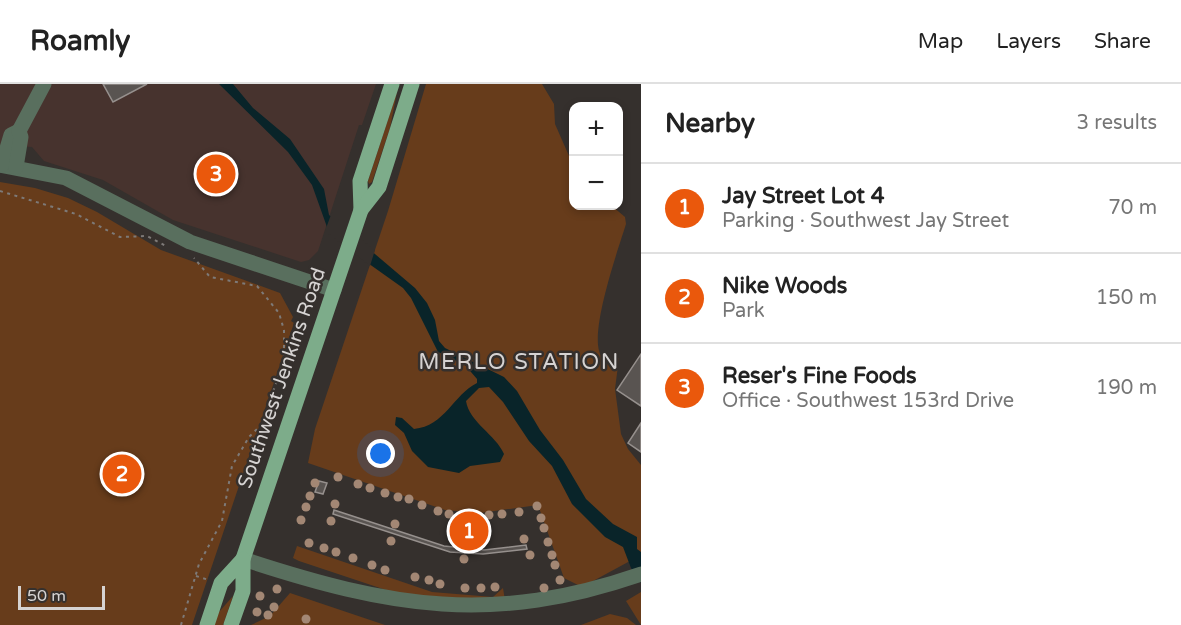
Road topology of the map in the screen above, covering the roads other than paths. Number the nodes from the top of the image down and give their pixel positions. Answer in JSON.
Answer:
{"nodes":[{"id":1,"x":44,"y":84,"type":"edge"},
{"id":2,"x":392,"y":84,"type":"edge"},
{"id":3,"x":412,"y":84,"type":"edge"},
{"id":4,"x":6,"y":166,"type":"edge"},
{"id":5,"x":361,"y":210,"type":"junction"},
{"id":6,"x":334,"y":290,"type":"junction"},
{"id":7,"x":243,"y":559,"type":"junction"},
{"id":8,"x":638,"y":576,"type":"edge"},
{"id":9,"x":575,"y":609,"type":"dead end"},
{"id":10,"x":421,"y":618,"type":"dead end"},
{"id":11,"x":207,"y":625,"type":"edge"},
{"id":12,"x":231,"y":625,"type":"edge"}],
"edges":[{"from":1,"to":4,"type":"street"},
{"from":2,"to":5,"type":"main road","name":"Southwest Jenkins Road"},
{"from":3,"to":5,"type":"main road","name":"Southwest Jenkins Road"},
{"from":4,"to":6,"type":"street"},
{"from":5,"to":6,"type":"main road","name":"Southwest Jenkins Road"},
{"from":6,"to":7,"type":"main road","name":"Southwest Jenkins Road"},
{"from":7,"to":10,"type":"street"},
{"from":7,"to":11,"type":"main road","name":"Southwest Jenkins Road"},
{"from":7,"to":12,"type":"main road","name":"Southwest Jenkins Road"},
{"from":8,"to":9,"type":"street"}]}
